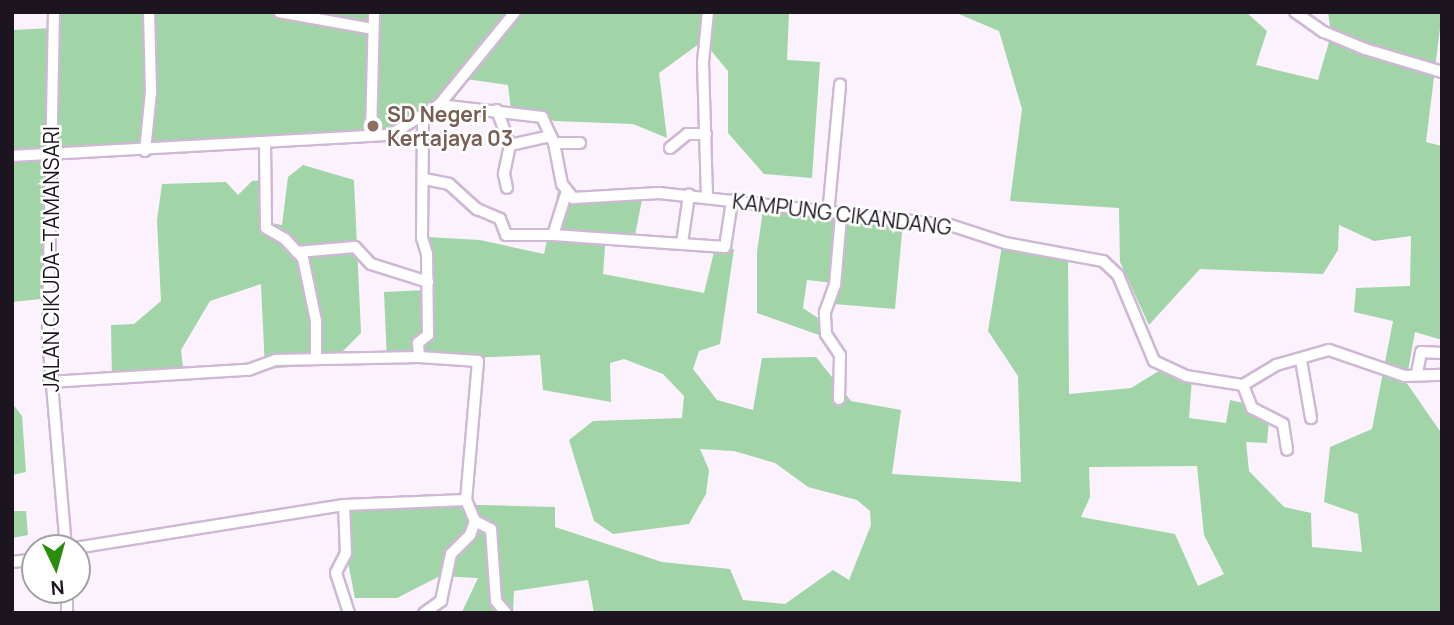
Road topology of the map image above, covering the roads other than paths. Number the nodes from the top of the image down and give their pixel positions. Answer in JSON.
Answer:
{"nodes":[{"id":1,"x":54,"y":12,"type":"edge"},
{"id":2,"x":149,"y":12,"type":"edge"},
{"id":3,"x":279,"y":12,"type":"edge"},
{"id":4,"x":374,"y":12,"type":"edge"},
{"id":5,"x":515,"y":12,"type":"edge"},
{"id":6,"x":708,"y":12,"type":"edge"},
{"id":7,"x":1295,"y":12,"type":"edge"},
{"id":8,"x":373,"y":29,"type":"junction"},
{"id":9,"x":1442,"y":72,"type":"edge"},
{"id":10,"x":839,"y":85,"type":"dead end"},
{"id":11,"x":439,"y":105,"type":"junction"},
{"id":12,"x":497,"y":110,"type":"junction"},
{"id":13,"x":423,"y":117,"type":"junction"},
{"id":14,"x":706,"y":134,"type":"junction"},
{"id":15,"x":371,"y":136,"type":"junction"},
{"id":16,"x":553,"y":139,"type":"junction"},
{"id":17,"x":265,"y":143,"type":"junction"},
{"id":18,"x":580,"y":143,"type":"dead end"},
{"id":19,"x":510,"y":145,"type":"junction"},
{"id":20,"x":670,"y":148,"type":"dead end"},
{"id":21,"x":145,"y":151,"type":"junction"},
{"id":22,"x":48,"y":154,"type":"junction"},
{"id":23,"x":12,"y":156,"type":"edge"},
{"id":24,"x":424,"y":179,"type":"junction"},
{"id":25,"x":507,"y":188,"type":"dead end"},
{"id":26,"x":566,"y":194,"type":"junction"},
{"id":27,"x":688,"y":195,"type":"junction"},
{"id":28,"x":707,"y":197,"type":"junction"},
{"id":29,"x":732,"y":201,"type":"junction"},
{"id":30,"x":828,"y":215,"type":"junction"},
{"id":31,"x":841,"y":216,"type":"junction"},
{"id":32,"x":553,"y":235,"type":"junction"},
{"id":33,"x":682,"y":243,"type":"junction"},
{"id":34,"x":297,"y":252,"type":"junction"},
{"id":35,"x":428,"y":282,"type":"junction"},
{"id":36,"x":1442,"y":353,"type":"edge"},
{"id":37,"x":419,"y":357,"type":"junction"},
{"id":38,"x":316,"y":359,"type":"junction"},
{"id":39,"x":1301,"y":360,"type":"junction"},
{"id":40,"x":1417,"y":373,"type":"junction"},
{"id":41,"x":1442,"y":375,"type":"edge"},
{"id":42,"x":49,"y":382,"type":"junction"},
{"id":43,"x":1242,"y":385,"type":"junction"},
{"id":44,"x":839,"y":399,"type":"dead end"},
{"id":45,"x":1311,"y":418,"type":"dead end"},
{"id":46,"x":1287,"y":450,"type":"dead end"},
{"id":47,"x":466,"y":500,"type":"junction"},
{"id":48,"x":344,"y":505,"type":"junction"},
{"id":49,"x":475,"y":521,"type":"junction"},
{"id":50,"x":65,"y":534,"type":"edge"},
{"id":51,"x":91,"y":545,"type":"edge"},
{"id":52,"x":349,"y":613,"type":"edge"},
{"id":53,"x":424,"y":613,"type":"edge"},
{"id":54,"x":506,"y":613,"type":"edge"}],
"edges":[{"from":1,"to":22,"type":"street","name":"JALAN CIKUDA–TAMANSARI"},
{"from":2,"to":21,"type":"street"},
{"from":3,"to":8,"type":"street"},
{"from":4,"to":8,"type":"street"},
{"from":5,"to":11,"type":"street"},
{"from":6,"to":14,"type":"street"},
{"from":7,"to":9,"type":"street"},
{"from":8,"to":15,"type":"street"},
{"from":10,"to":30,"type":"street"},
{"from":11,"to":12,"type":"street"},
{"from":11,"to":13,"type":"street"},
{"from":12,"to":16,"type":"street"},
{"from":12,"to":19,"type":"street"},
{"from":13,"to":15,"type":"street"},
{"from":13,"to":24,"type":"street"},
{"from":14,"to":20,"type":"street"},
{"from":14,"to":28,"type":"street"},
{"from":15,"to":17,"type":"street"},
{"from":16,"to":18,"type":"street"},
{"from":16,"to":19,"type":"street"},
{"from":16,"to":26,"type":"street"},
{"from":17,"to":21,"type":"street"},
{"from":17,"to":34,"type":"street"},
{"from":19,"to":25,"type":"street"},
{"from":21,"to":22,"type":"street"},
{"from":22,"to":23,"type":"street"},
{"from":22,"to":42,"type":"street","name":"JALAN CIKUDA–TAMANSARI"},
{"from":24,"to":32,"type":"street"},
{"from":24,"to":35,"type":"street"},
{"from":26,"to":27,"type":"street","name":"KAMPUNG CIKANDANG"},
{"from":26,"to":32,"type":"street"},
{"from":27,"to":28,"type":"street","name":"KAMPUNG CIKANDANG"},
{"from":27,"to":33,"type":"street"},
{"from":28,"to":29,"type":"street","name":"KAMPUNG CIKANDANG"},
{"from":29,"to":30,"type":"street","name":"KAMPUNG CIKANDANG"},
{"from":29,"to":33,"type":"street"},
{"from":30,"to":31,"type":"street","name":"KAMPUNG CIKANDANG"},
{"from":31,"to":43,"type":"street","name":"KAMPUNG CIKANDANG"},
{"from":31,"to":44,"type":"street"},
{"from":32,"to":33,"type":"street"},
{"from":34,"to":35,"type":"street"},
{"from":34,"to":38,"type":"street"},
{"from":35,"to":37,"type":"street"},
{"from":36,"to":40,"type":"street"},
{"from":37,"to":38,"type":"street"},
{"from":37,"to":47,"type":"street"},
{"from":38,"to":42,"type":"street"},
{"from":39,"to":40,"type":"street"},
{"from":39,"to":43,"type":"street"},
{"from":39,"to":45,"type":"street"},
{"from":40,"to":41,"type":"street"},
{"from":42,"to":50,"type":"street","name":"JALAN CIKUDA–TAMANSARI"},
{"from":43,"to":46,"type":"street"},
{"from":47,"to":48,"type":"street"},
{"from":47,"to":49,"type":"street"},
{"from":48,"to":51,"type":"street"},
{"from":48,"to":52,"type":"street"},
{"from":49,"to":53,"type":"street"},
{"from":49,"to":54,"type":"street"}]}
